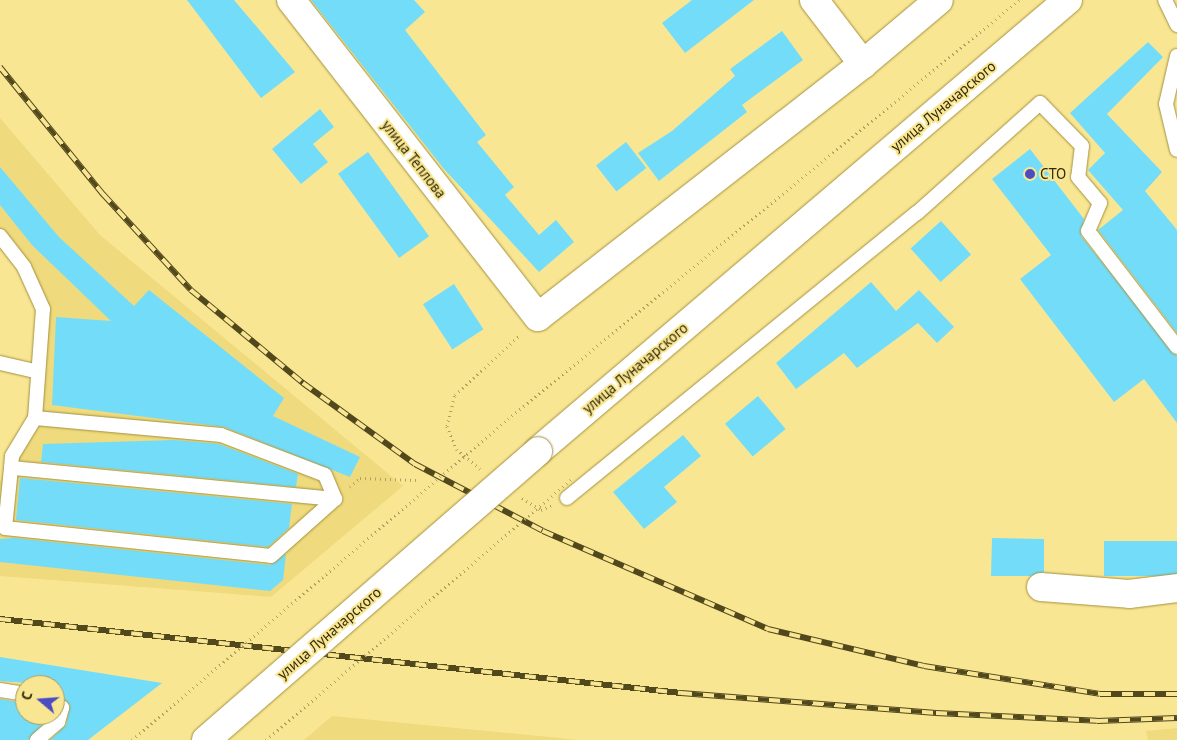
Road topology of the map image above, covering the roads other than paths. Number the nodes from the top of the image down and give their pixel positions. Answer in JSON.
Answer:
{"nodes":[{"id":1,"x":291,"y":0,"type":"edge"},
{"id":2,"x":814,"y":0,"type":"edge"},
{"id":3,"x":939,"y":0,"type":"edge"},
{"id":4,"x":1068,"y":0,"type":"edge"},
{"id":5,"x":1165,"y":0,"type":"edge"},
{"id":6,"x":1177,"y":25,"type":"edge"},
{"id":7,"x":1177,"y":56,"type":"edge"},
{"id":8,"x":864,"y":64,"type":"junction"},
{"id":9,"x":1177,"y":150,"type":"edge"},
{"id":10,"x":0,"y":236,"type":"edge"},
{"id":11,"x":1177,"y":347,"type":"edge"},
{"id":12,"x":0,"y":363,"type":"edge"},
{"id":13,"x":38,"y":372,"type":"junction"},
{"id":14,"x":35,"y":418,"type":"junction"},
{"id":15,"x":8,"y":459,"type":"edge"},
{"id":16,"x":567,"y":498,"type":"road end"},
{"id":17,"x":335,"y":499,"type":"junction"},
{"id":18,"x":1041,"y":587,"type":"dead end"},
{"id":19,"x":1177,"y":588,"type":"edge"},
{"id":20,"x":0,"y":690,"type":"edge"},
{"id":21,"x":15,"y":692,"type":"edge"},
{"id":22,"x":54,"y":725,"type":"edge"},
{"id":23,"x":37,"y":740,"type":"edge"},
{"id":24,"x":206,"y":740,"type":"edge"}],
"edges":[{"from":1,"to":8,"type":"street","name":"улица Теплова"},
{"from":2,"to":8,"type":"street"},
{"from":3,"to":8,"type":"street"},
{"from":4,"to":24,"type":"street","name":"улица Луначарского","bridge":true},
{"from":5,"to":6,"type":"lane"},
{"from":7,"to":9,"type":"lane"},
{"from":10,"to":13,"type":"lane"},
{"from":11,"to":16,"type":"lane"},
{"from":12,"to":13,"type":"lane"},
{"from":13,"to":14,"type":"lane"},
{"from":14,"to":15,"type":"lane"},
{"from":14,"to":17,"type":"lane"},
{"from":15,"to":17,"type":"lane"},
{"from":15,"to":17,"type":"lane"},
{"from":18,"to":19,"type":"street"},
{"from":20,"to":21,"type":"lane"},
{"from":22,"to":23,"type":"lane"}]}
